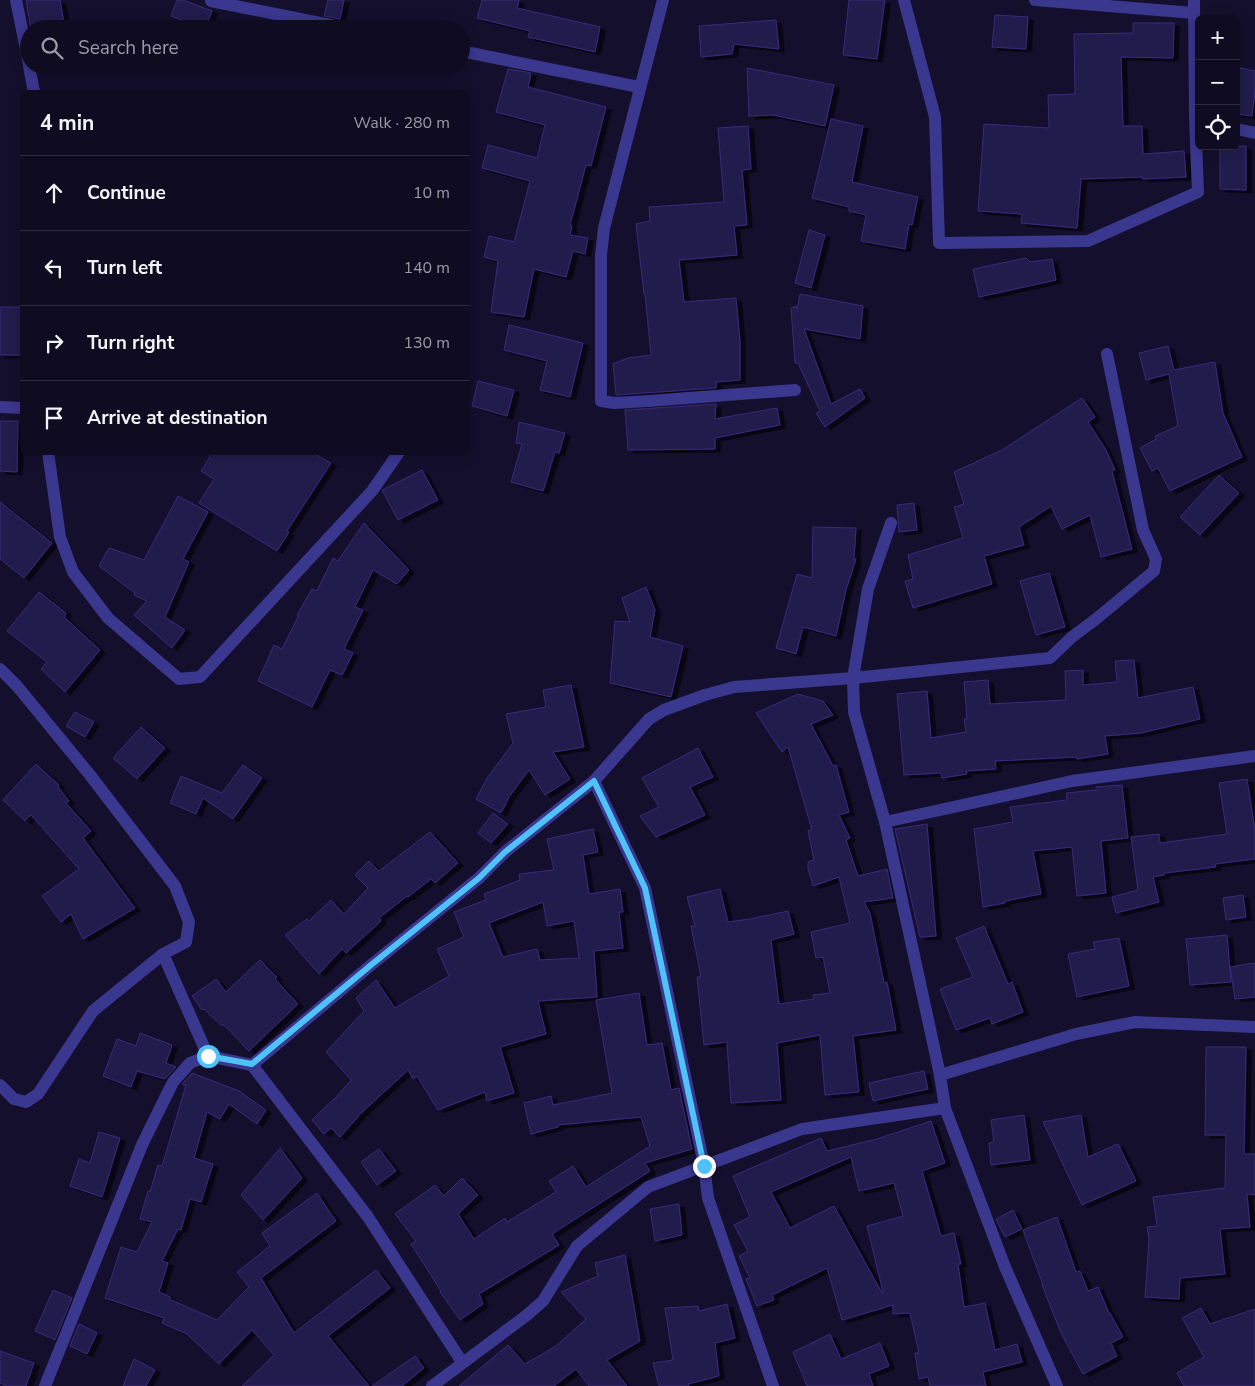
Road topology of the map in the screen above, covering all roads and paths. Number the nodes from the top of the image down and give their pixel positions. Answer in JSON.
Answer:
{"nodes":[{"id":1,"x":16,"y":0,"type":"edge"},
{"id":2,"x":663,"y":0,"type":"edge"},
{"id":3,"x":904,"y":0,"type":"edge"},
{"id":4,"x":1035,"y":0,"type":"edge"},
{"id":5,"x":1194,"y":0,"type":"edge"},
{"id":6,"x":211,"y":1,"type":"edge"},
{"id":7,"x":1194,"y":13,"type":"junction"},
{"id":8,"x":20,"y":20,"type":"edge"},
{"id":9,"x":305,"y":20,"type":"edge"},
{"id":10,"x":470,"y":53,"type":"edge"},
{"id":11,"x":31,"y":75,"type":"edge"},
{"id":12,"x":640,"y":87,"type":"junction"},
{"id":13,"x":34,"y":90,"type":"edge"},
{"id":14,"x":1197,"y":105,"type":"edge"},
{"id":15,"x":1240,"y":129,"type":"edge"},
{"id":16,"x":1255,"y":133,"type":"edge"},
{"id":17,"x":1197,"y":150,"type":"edge"},
{"id":18,"x":1108,"y":354,"type":"dead end"},
{"id":19,"x":795,"y":390,"type":"dead end"},
{"id":20,"x":0,"y":407,"type":"edge"},
{"id":21,"x":20,"y":408,"type":"edge"},
{"id":22,"x":48,"y":455,"type":"edge"},
{"id":23,"x":397,"y":455,"type":"edge"},
{"id":24,"x":891,"y":523,"type":"dead end"},
{"id":25,"x":0,"y":669,"type":"edge"},
{"id":26,"x":853,"y":678,"type":"junction"},
{"id":27,"x":1255,"y":756,"type":"edge"},
{"id":28,"x":594,"y":781,"type":"junction"},
{"id":29,"x":885,"y":822,"type":"junction"},
{"id":30,"x":162,"y":954,"type":"junction"},
{"id":31,"x":1255,"y":1027,"type":"edge"},
{"id":32,"x":208,"y":1056,"type":"junction"},
{"id":33,"x":252,"y":1064,"type":"junction"},
{"id":34,"x":940,"y":1075,"type":"junction"},
{"id":35,"x":0,"y":1085,"type":"edge"},
{"id":36,"x":945,"y":1108,"type":"junction"},
{"id":37,"x":704,"y":1166,"type":"junction"},
{"id":38,"x":462,"y":1362,"type":"junction"},
{"id":39,"x":45,"y":1386,"type":"edge"},
{"id":40,"x":432,"y":1386,"type":"edge"},
{"id":41,"x":772,"y":1386,"type":"edge"},
{"id":42,"x":1057,"y":1386,"type":"edge"}],
"edges":[{"from":1,"to":8,"type":"street"},
{"from":2,"to":12,"type":"street"},
{"from":3,"to":17,"type":"street"},
{"from":4,"to":7,"type":"street"},
{"from":5,"to":7,"type":"street"},
{"from":6,"to":9,"type":"street"},
{"from":7,"to":14,"type":"street"},
{"from":10,"to":12,"type":"street"},
{"from":11,"to":13,"type":"street"},
{"from":12,"to":19,"type":"street"},
{"from":15,"to":16,"type":"street"},
{"from":18,"to":26,"type":"street"},
{"from":20,"to":21,"type":"street"},
{"from":22,"to":23,"type":"street"},
{"from":24,"to":26,"type":"street"},
{"from":25,"to":30,"type":"street"},
{"from":26,"to":28,"type":"street"},
{"from":26,"to":29,"type":"street"},
{"from":27,"to":29,"type":"street"},
{"from":28,"to":33,"type":"street"},
{"from":28,"to":37,"type":"street"},
{"from":29,"to":34,"type":"street"},
{"from":30,"to":32,"type":"street"},
{"from":30,"to":35,"type":"street"},
{"from":31,"to":34,"type":"street"},
{"from":32,"to":33,"type":"street"},
{"from":32,"to":39,"type":"street"},
{"from":33,"to":38,"type":"street"},
{"from":34,"to":36,"type":"street"},
{"from":36,"to":37,"type":"street"},
{"from":36,"to":42,"type":"street"},
{"from":37,"to":38,"type":"street"},
{"from":37,"to":41,"type":"street"},
{"from":38,"to":40,"type":"street"}]}
